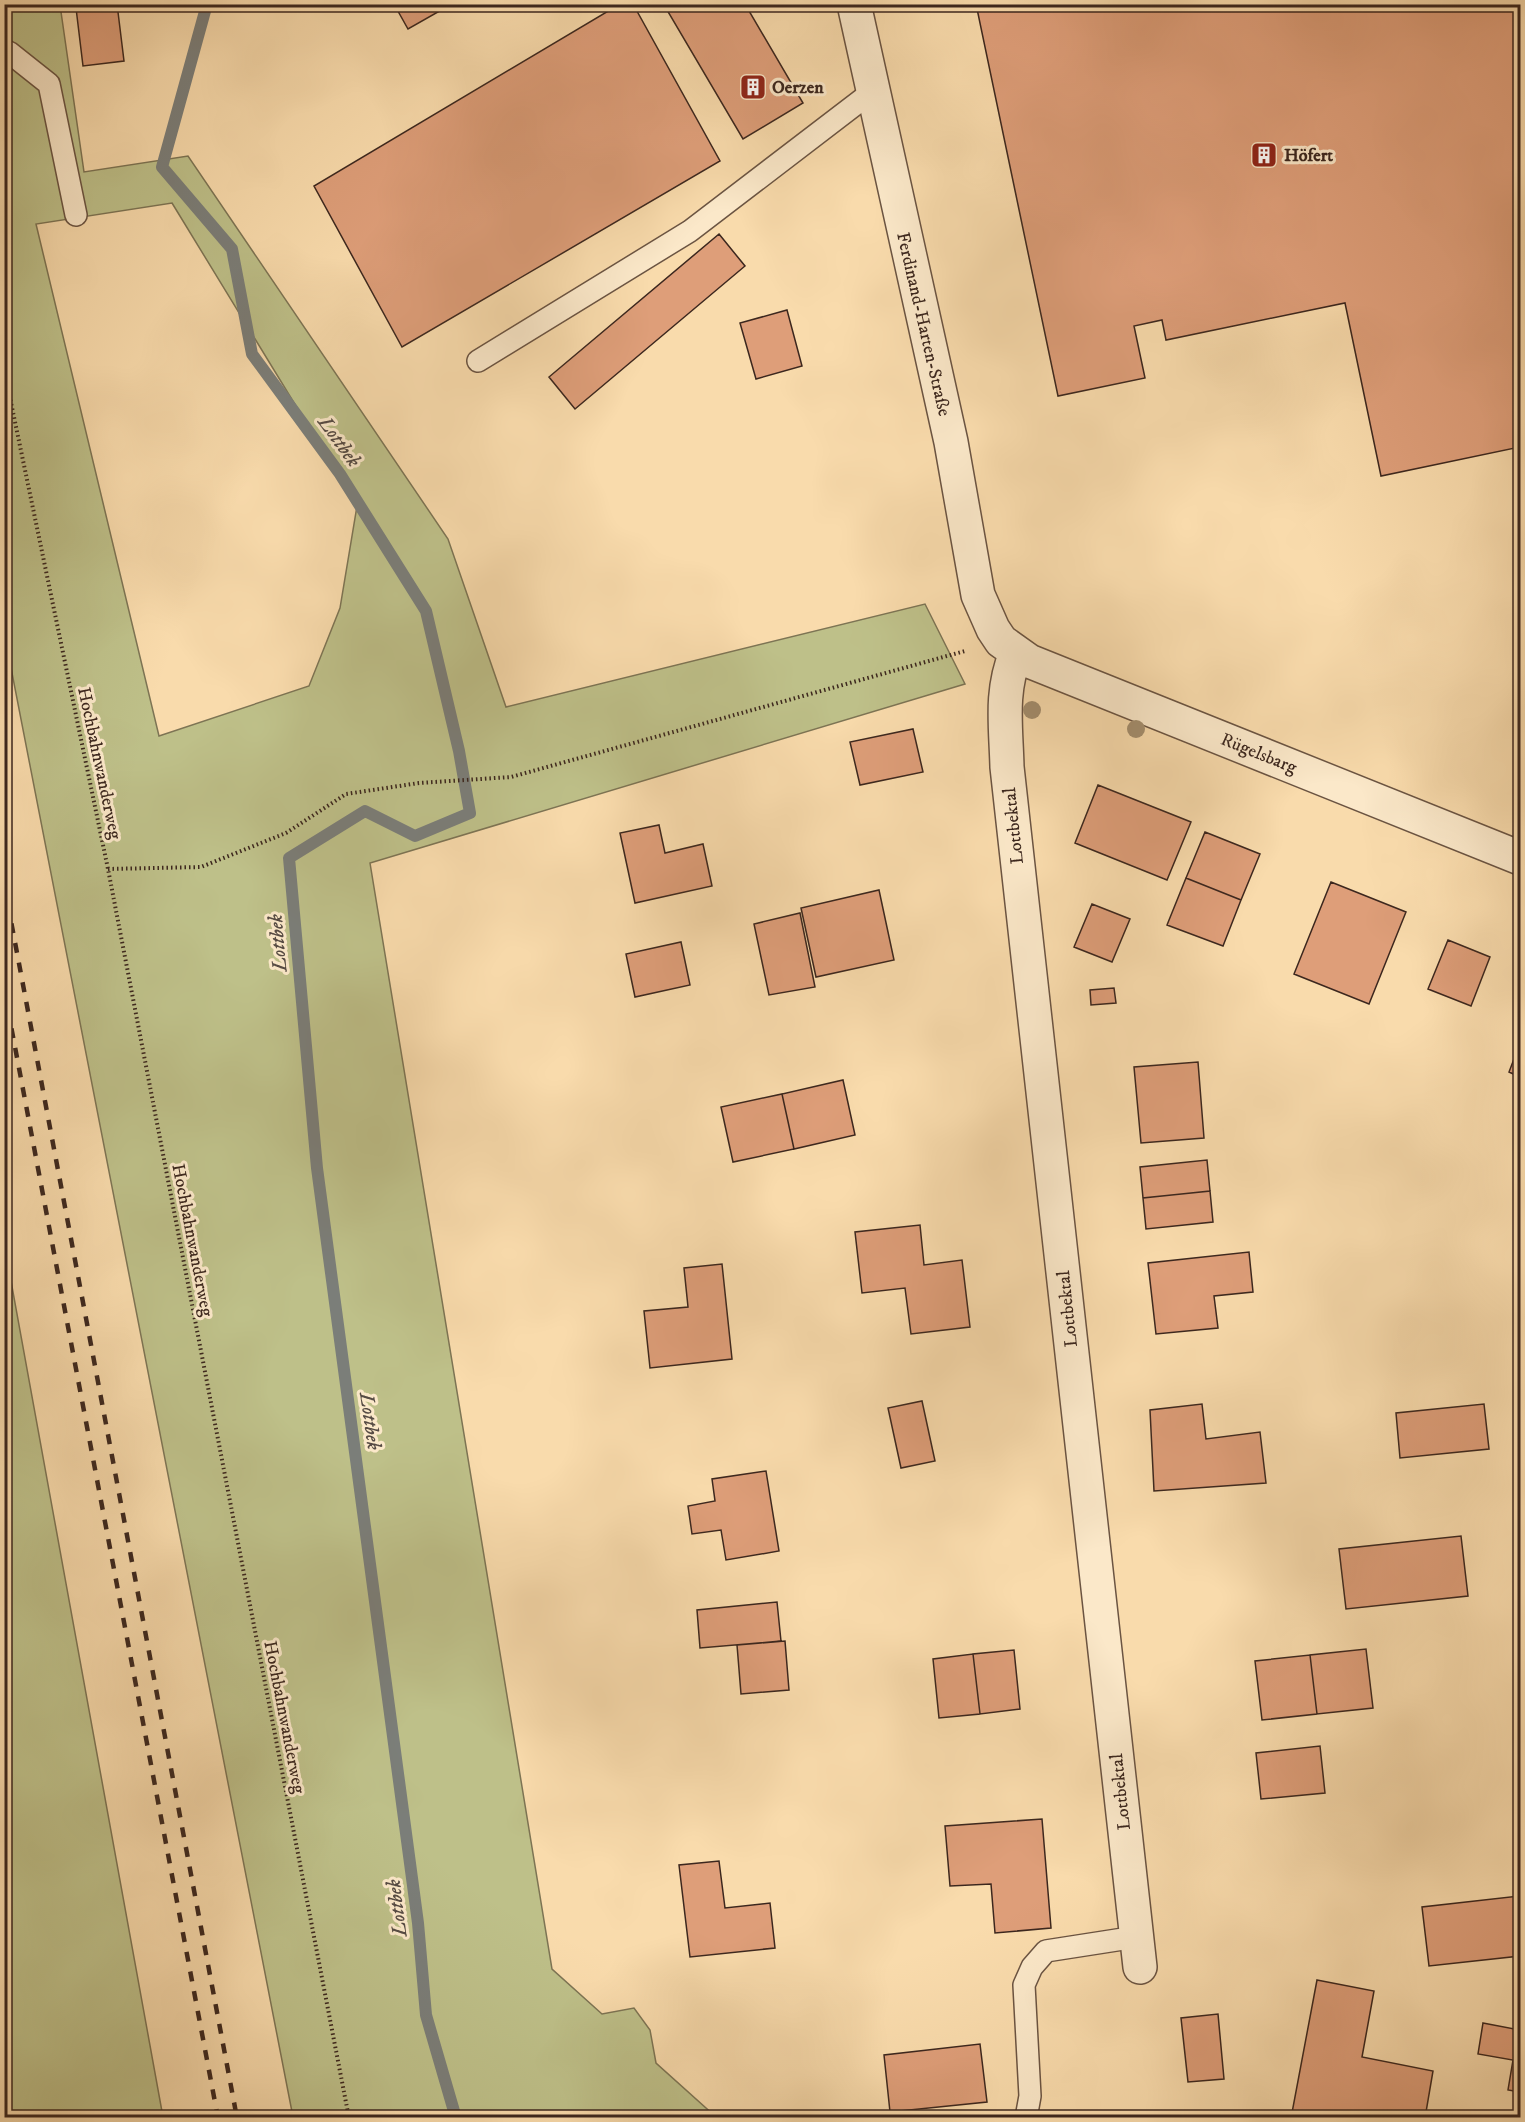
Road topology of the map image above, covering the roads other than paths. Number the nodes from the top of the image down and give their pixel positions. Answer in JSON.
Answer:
{"nodes":[{"id":1,"x":854,"y":4,"type":"edge"},
{"id":2,"x":4,"y":50,"type":"edge"},
{"id":3,"x":873,"y":91,"type":"junction"},
{"id":4,"x":76,"y":214,"type":"dead end"},
{"id":5,"x":478,"y":361,"type":"dead end"},
{"id":6,"x":1009,"y":647,"type":"junction"},
{"id":7,"x":1521,"y":858,"type":"edge"},
{"id":8,"x":1138,"y":1952,"type":"joint"},
{"id":9,"x":1026,"y":2118,"type":"edge"}],
"edges":[{"from":1,"to":3,"type":"street","name":"Ferdinand-Harten-Straße"},
{"from":2,"to":4,"type":"lane"},
{"from":3,"to":5,"type":"lane"},
{"from":3,"to":6,"type":"street","name":"Ferdinand-Harten-Straße"},
{"from":6,"to":7,"type":"street","name":"Rügelsbarg"},
{"from":6,"to":8,"type":"street","name":"Lottbektal"},
{"from":8,"to":9,"type":"lane"}]}
